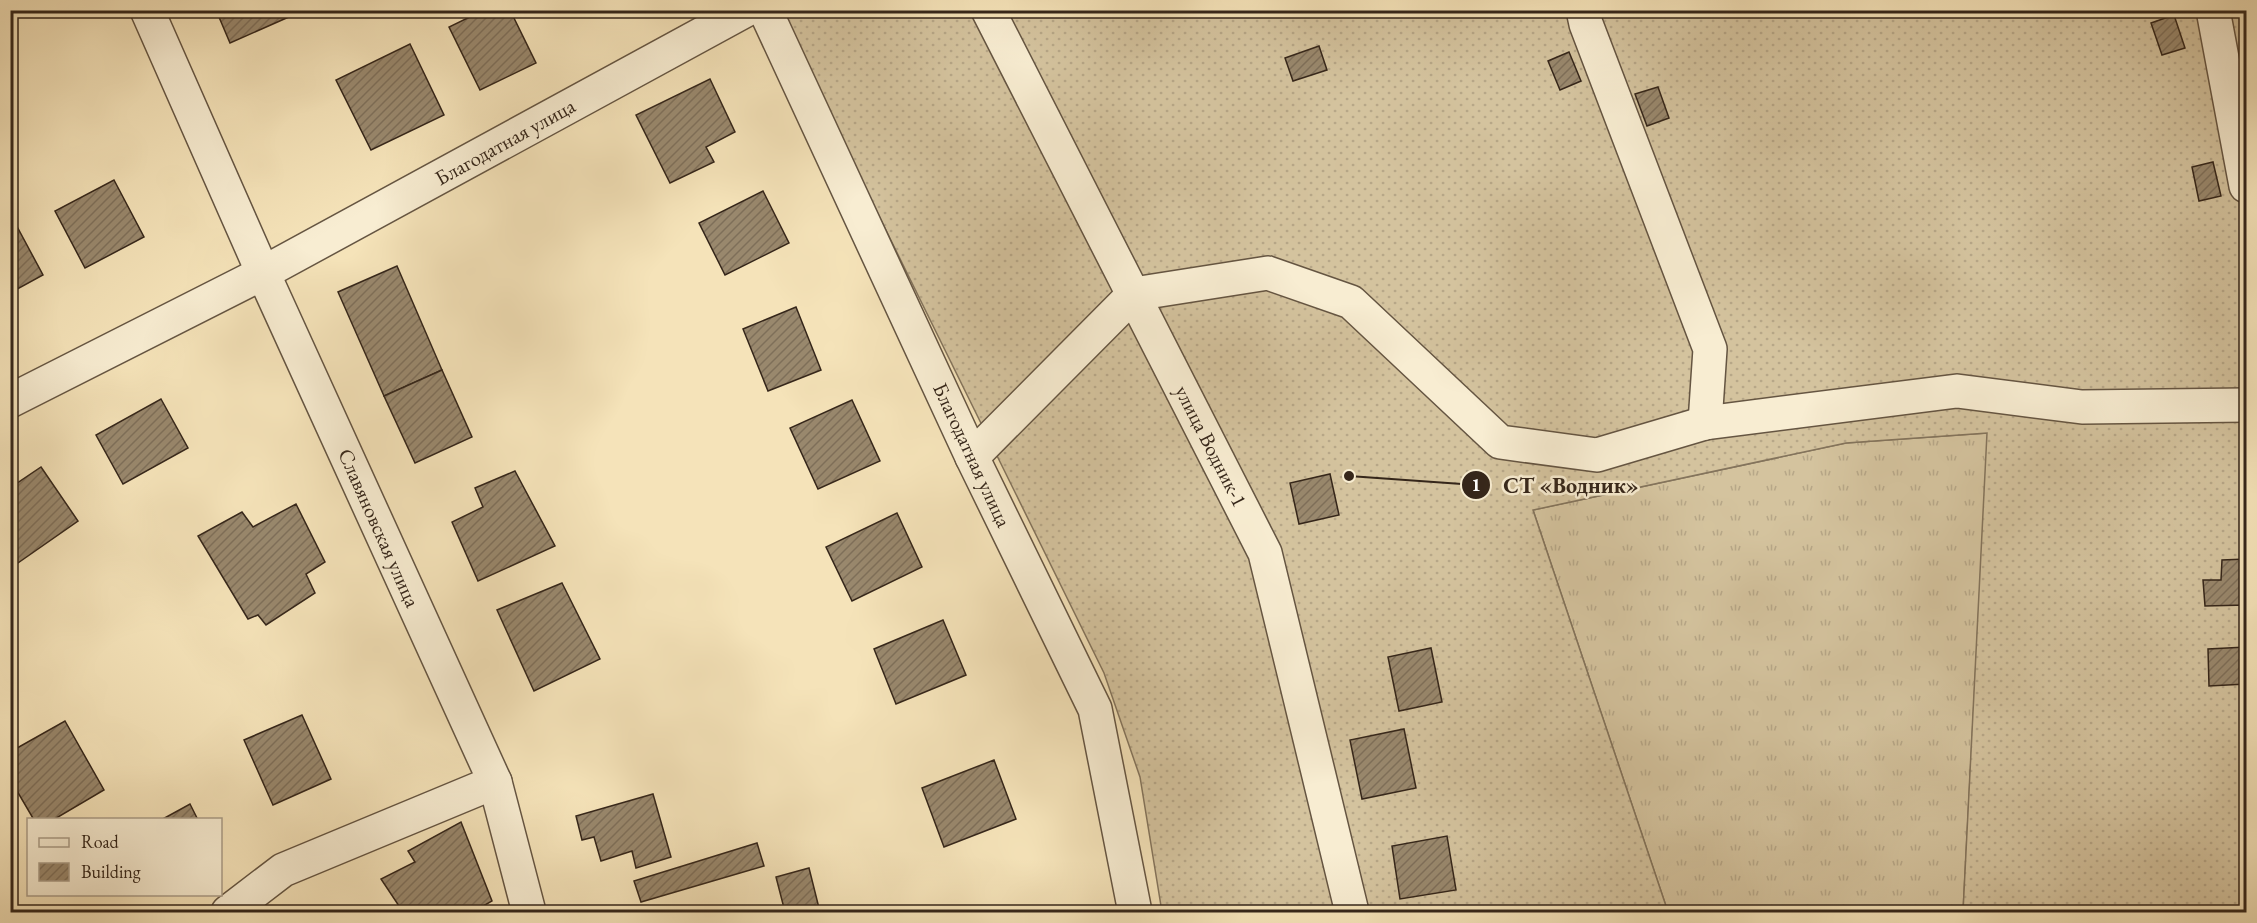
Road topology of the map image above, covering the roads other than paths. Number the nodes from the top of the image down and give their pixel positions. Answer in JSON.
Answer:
{"nodes":[{"id":1,"x":147,"y":10,"type":"edge"},
{"id":2,"x":746,"y":10,"type":"edge"},
{"id":3,"x":765,"y":10,"type":"edge"},
{"id":4,"x":988,"y":10,"type":"edge"},
{"id":5,"x":1583,"y":10,"type":"edge"},
{"id":6,"x":2213,"y":10,"type":"edge"},
{"id":7,"x":2247,"y":186,"type":"edge"},
{"id":8,"x":263,"y":273,"type":"junction"},
{"id":9,"x":1134,"y":294,"type":"junction"},
{"id":10,"x":10,"y":401,"type":"edge"},
{"id":11,"x":2247,"y":405,"type":"edge"},
{"id":12,"x":1705,"y":423,"type":"junction"},
{"id":13,"x":972,"y":457,"type":"junction"},
{"id":14,"x":495,"y":782,"type":"junction"},
{"id":15,"x":228,"y":912,"type":"edge"},
{"id":16,"x":529,"y":912,"type":"edge"},
{"id":17,"x":1135,"y":912,"type":"edge"},
{"id":18,"x":1352,"y":912,"type":"edge"}],
"edges":[{"from":1,"to":8,"type":"street"},
{"from":2,"to":8,"type":"street","name":"Благодатная улица"},
{"from":3,"to":13,"type":"street","name":"Благодатная улица"},
{"from":4,"to":9,"type":"street","name":"улица Водник-1"},
{"from":5,"to":12,"type":"street"},
{"from":6,"to":7,"type":"street"},
{"from":8,"to":10,"type":"street","name":"Благодатная улица"},
{"from":8,"to":14,"type":"street","name":"Славяновская улица"},
{"from":9,"to":12,"type":"street"},
{"from":9,"to":13,"type":"street"},
{"from":9,"to":18,"type":"street","name":"улица Водник-1"},
{"from":11,"to":12,"type":"street"},
{"from":13,"to":17,"type":"street","name":"Благодатная улица"},
{"from":14,"to":15,"type":"street"},
{"from":14,"to":16,"type":"street","name":"Славяновская улица"}]}
